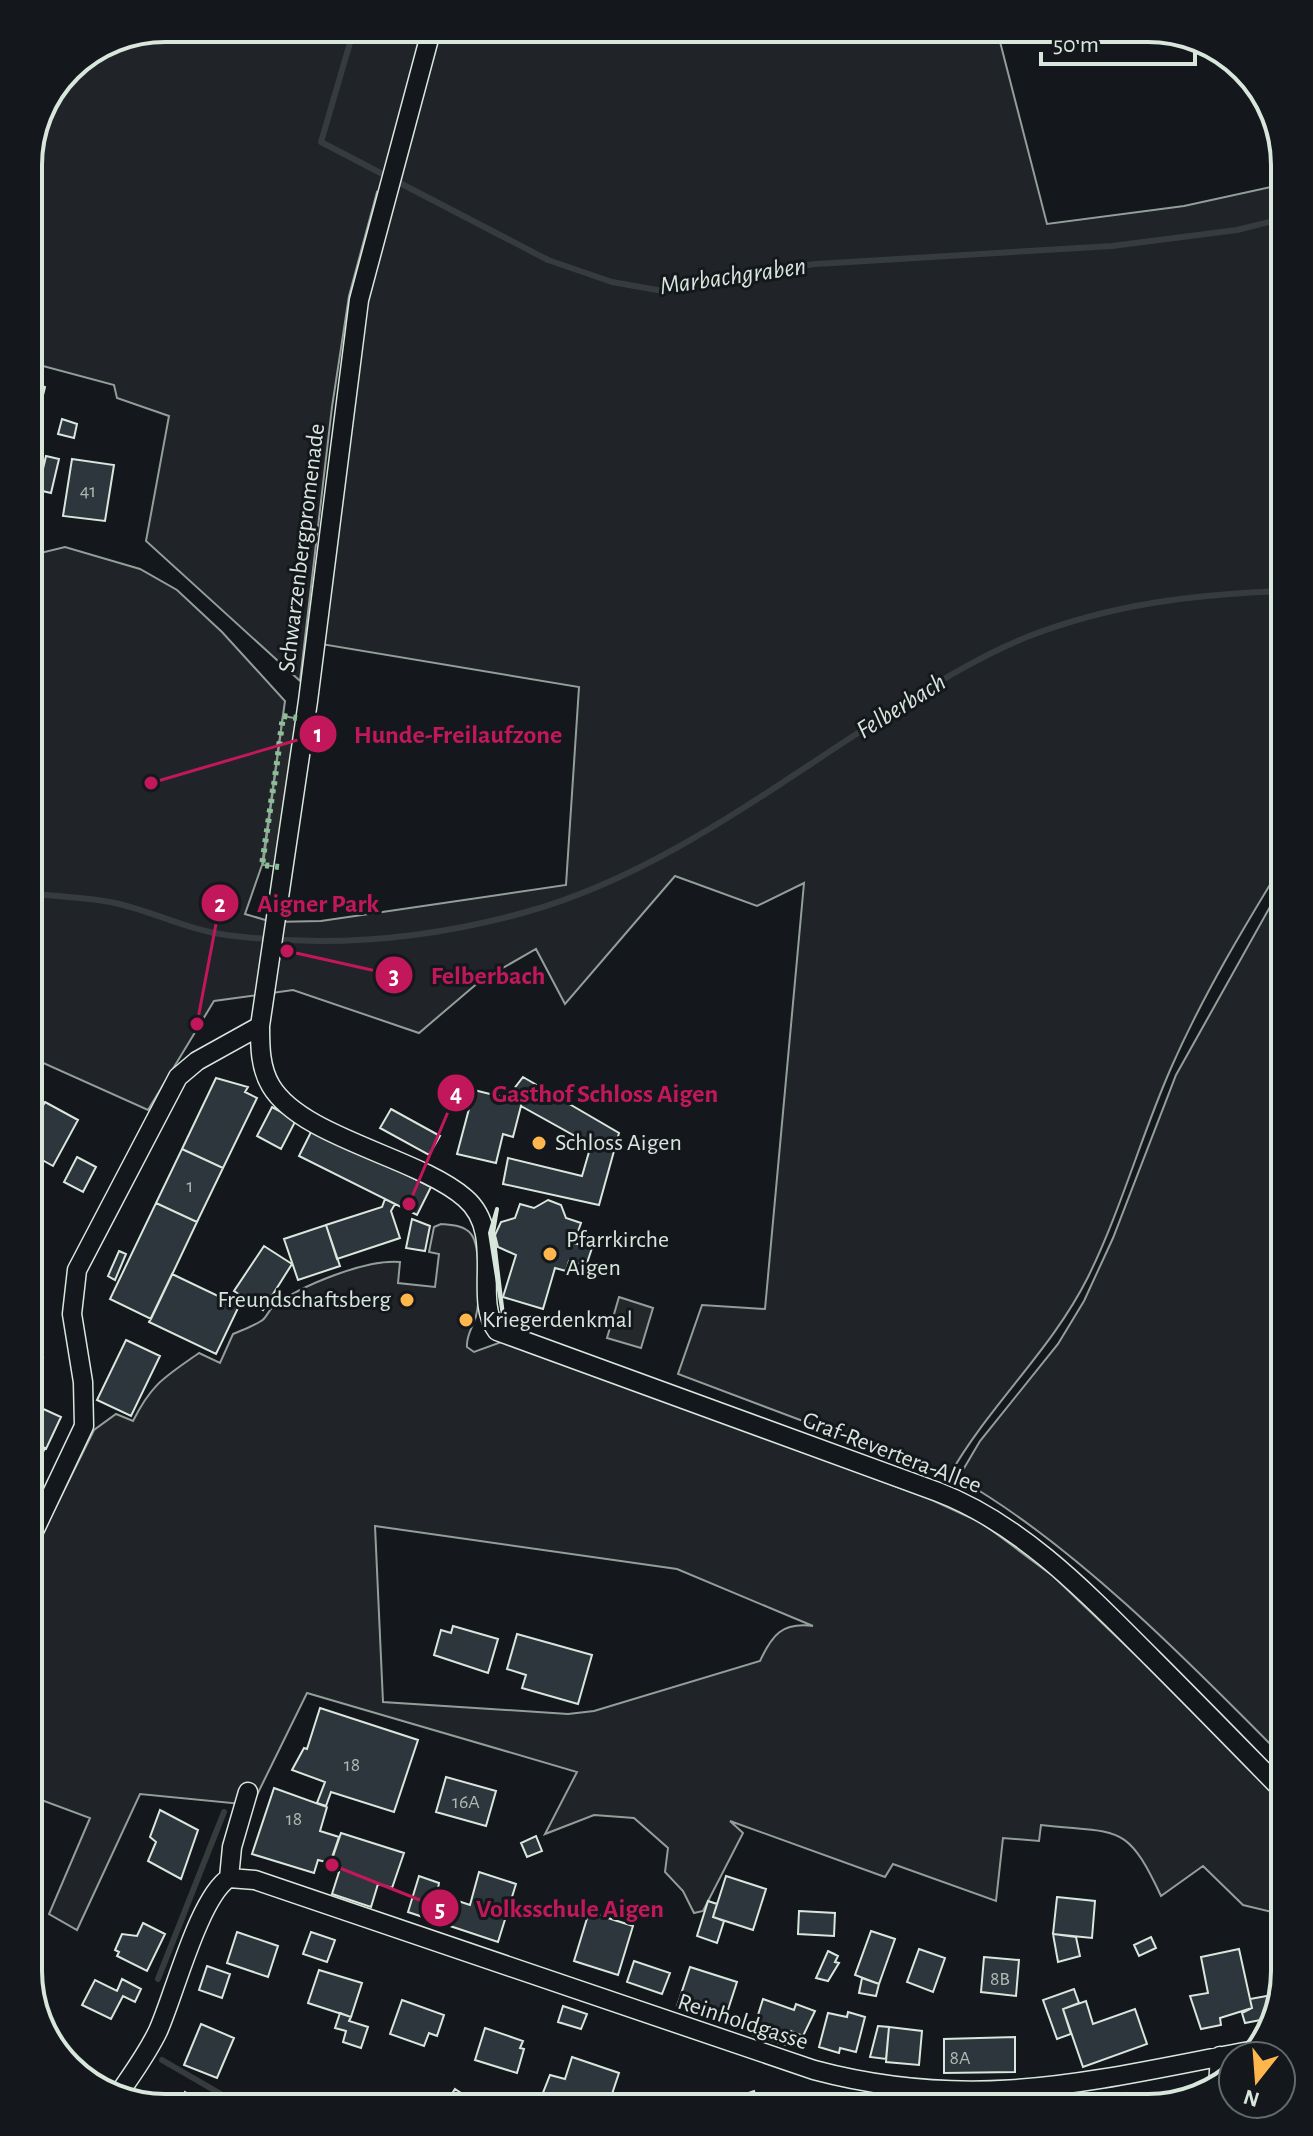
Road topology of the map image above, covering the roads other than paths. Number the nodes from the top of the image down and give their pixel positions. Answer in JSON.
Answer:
{"nodes":[{"id":1,"x":428,"y":42,"type":"edge"},
{"id":2,"x":260,"y":1026,"type":"junction"},
{"id":3,"x":492,"y":1322,"type":"joint"},
{"id":4,"x":42,"y":1517,"type":"edge"},
{"id":5,"x":1271,"y":1779,"type":"edge"},
{"id":6,"x":248,"y":1792,"type":"dead end"},
{"id":7,"x":229,"y":1878,"type":"junction"},
{"id":8,"x":1217,"y":2057,"type":"edge"},
{"id":9,"x":123,"y":2086,"type":"edge"}],
"edges":[{"from":1,"to":2,"type":"street","name":"Schwarzenbergpromenade"},
{"from":2,"to":3,"type":"street","name":"Schwarzenbergpromenade"},
{"from":2,"to":4,"type":"street"},
{"from":3,"to":5,"type":"street","name":"Graf-Revertera-Allee"},
{"from":6,"to":7,"type":"street"},
{"from":7,"to":8,"type":"street","name":"Reinholdgasse"},
{"from":7,"to":9,"type":"street"}]}
